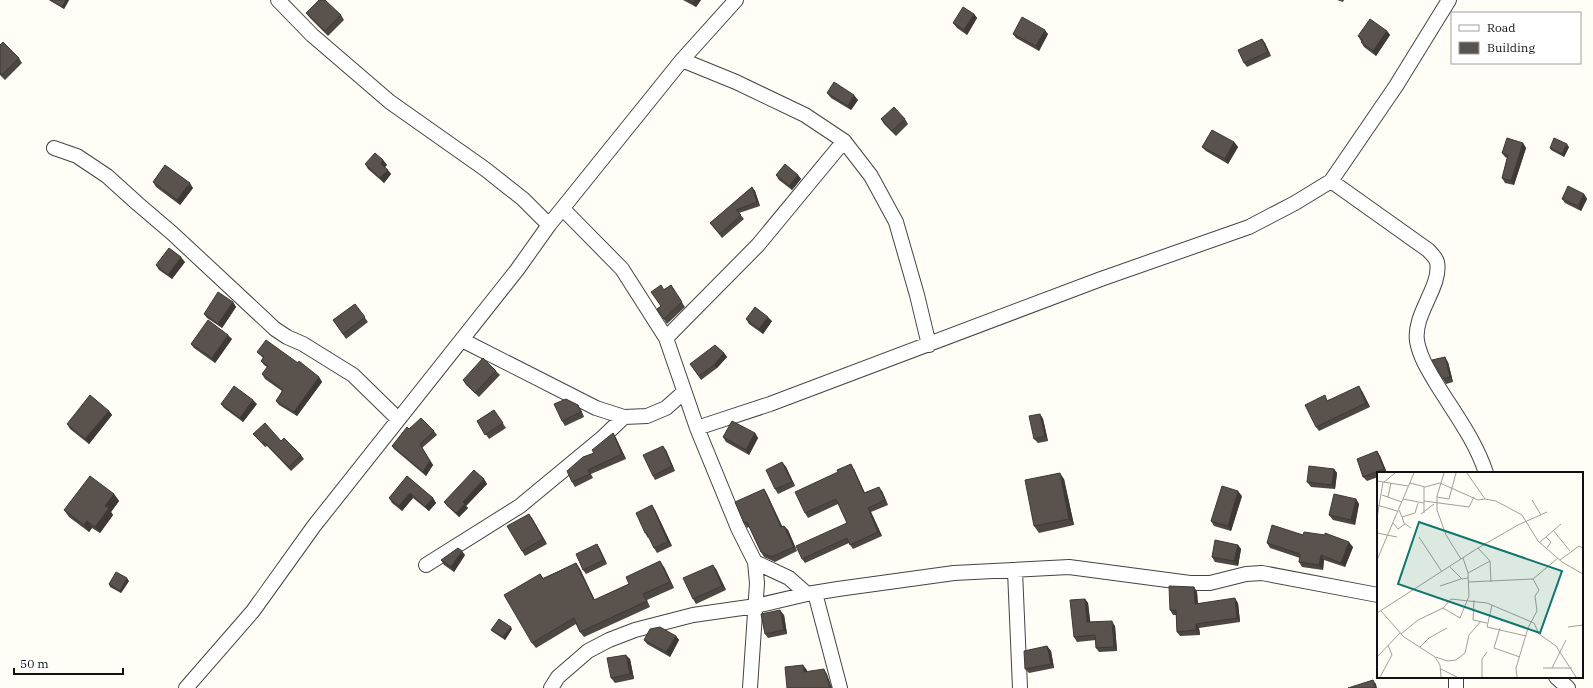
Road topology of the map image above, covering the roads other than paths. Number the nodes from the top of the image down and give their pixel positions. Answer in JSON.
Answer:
{"nodes":[{"id":1,"x":278,"y":0,"type":"edge"},
{"id":2,"x":736,"y":0,"type":"edge"},
{"id":3,"x":1450,"y":0,"type":"edge"},
{"id":4,"x":682,"y":60,"type":"junction"},
{"id":5,"x":844,"y":140,"type":"junction"},
{"id":6,"x":54,"y":148,"type":"dead end"},
{"id":7,"x":1331,"y":181,"type":"junction"},
{"id":8,"x":563,"y":209,"type":"junction"},
{"id":9,"x":549,"y":225,"type":"junction"},
{"id":10,"x":666,"y":338,"type":"junction"},
{"id":11,"x":462,"y":340,"type":"junction"},
{"id":12,"x":930,"y":345,"type":"junction"},
{"id":13,"x":684,"y":392,"type":"junction"},
{"id":14,"x":624,"y":417,"type":"junction"},
{"id":15,"x":398,"y":419,"type":"junction"},
{"id":16,"x":697,"y":428,"type":"junction"},
{"id":17,"x":1486,"y":472,"type":"edge"},
{"id":18,"x":755,"y":562,"type":"junction"},
{"id":19,"x":426,"y":565,"type":"dead end"},
{"id":20,"x":1015,"y":571,"type":"junction"},
{"id":21,"x":811,"y":593,"type":"junction"},
{"id":22,"x":1377,"y":595,"type":"edge"},
{"id":23,"x":756,"y":606,"type":"junction"},
{"id":24,"x":1557,"y":678,"type":"edge"},
{"id":25,"x":186,"y":688,"type":"edge"},
{"id":26,"x":551,"y":688,"type":"edge"},
{"id":27,"x":750,"y":688,"type":"edge"},
{"id":28,"x":840,"y":688,"type":"edge"},
{"id":29,"x":1020,"y":688,"type":"edge"},
{"id":30,"x":1568,"y":688,"type":"edge"}],
"edges":[{"from":1,"to":9,"type":"street"},
{"from":2,"to":4,"type":"street"},
{"from":3,"to":7,"type":"street"},
{"from":4,"to":5,"type":"street"},
{"from":4,"to":8,"type":"street"},
{"from":5,"to":10,"type":"street"},
{"from":5,"to":12,"type":"street"},
{"from":6,"to":15,"type":"street"},
{"from":7,"to":12,"type":"street"},
{"from":7,"to":17,"type":"street"},
{"from":8,"to":9,"type":"street"},
{"from":8,"to":10,"type":"street"},
{"from":9,"to":11,"type":"street"},
{"from":10,"to":13,"type":"street"},
{"from":11,"to":14,"type":"street"},
{"from":11,"to":15,"type":"street"},
{"from":12,"to":16,"type":"street"},
{"from":13,"to":14,"type":"street"},
{"from":13,"to":16,"type":"street"},
{"from":14,"to":19,"type":"street"},
{"from":15,"to":25,"type":"street"},
{"from":16,"to":18,"type":"street"},
{"from":18,"to":21,"type":"street"},
{"from":18,"to":23,"type":"street"},
{"from":20,"to":21,"type":"street"},
{"from":20,"to":22,"type":"street"},
{"from":20,"to":29,"type":"street"},
{"from":21,"to":23,"type":"street"},
{"from":21,"to":28,"type":"street"},
{"from":23,"to":26,"type":"street"},
{"from":23,"to":27,"type":"street"},
{"from":24,"to":30,"type":"street"}]}
